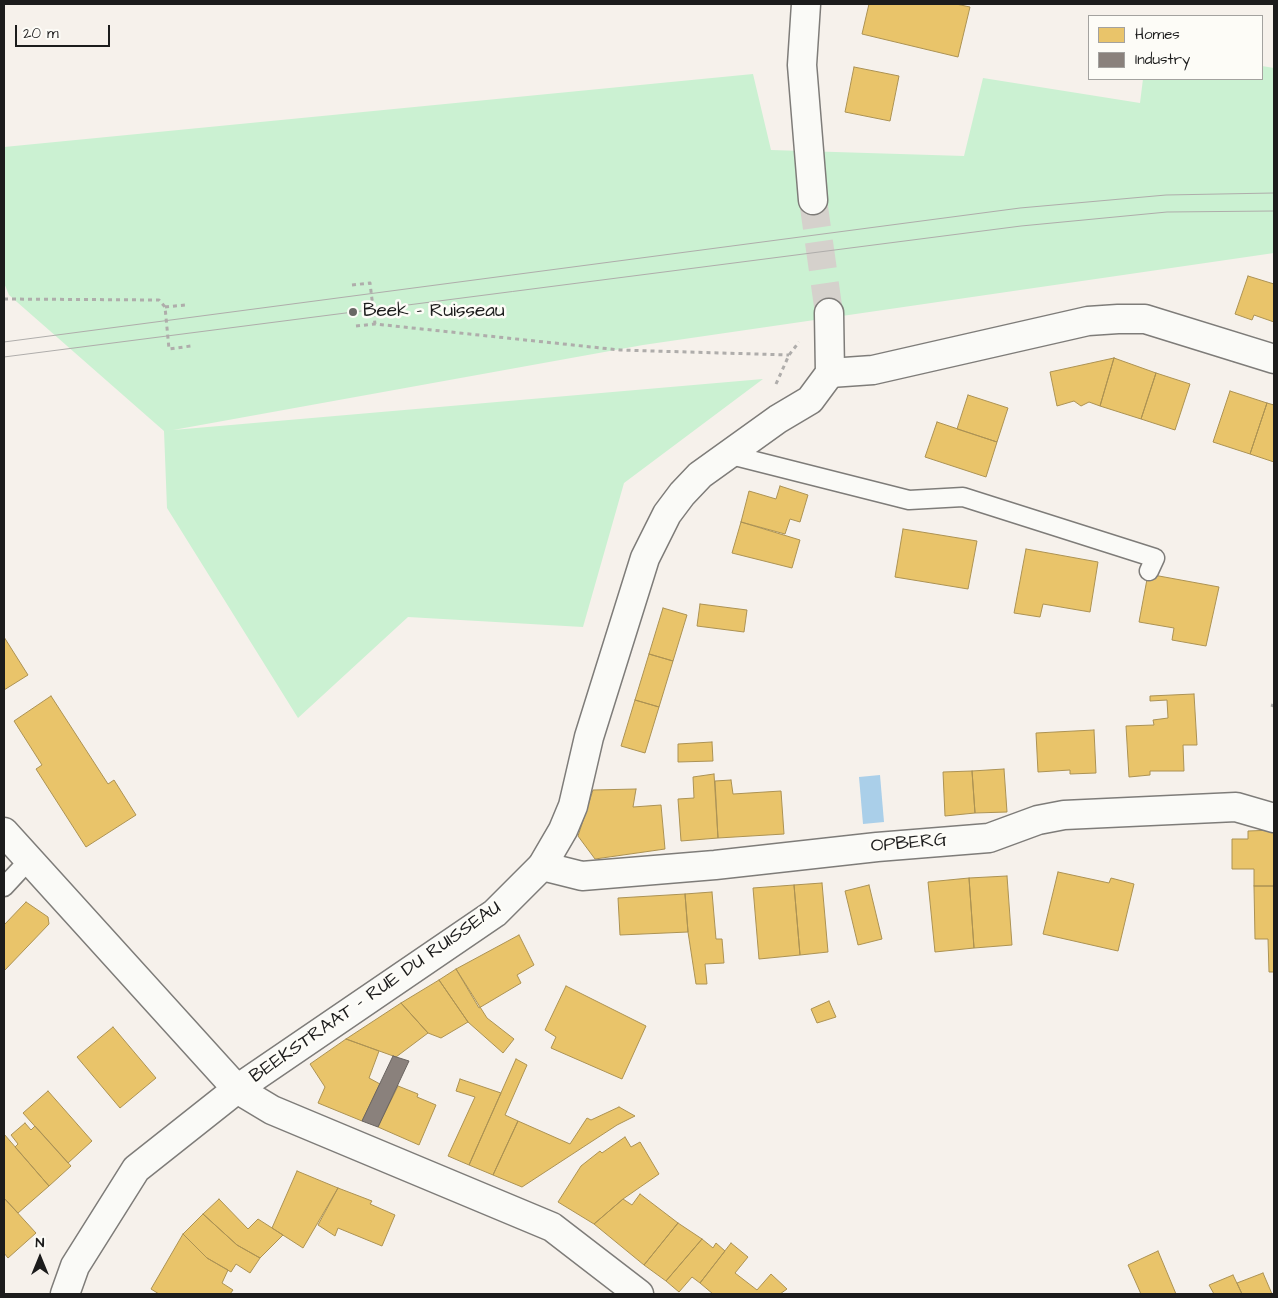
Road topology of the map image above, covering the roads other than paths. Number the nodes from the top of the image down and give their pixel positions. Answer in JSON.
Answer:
{"nodes":[{"id":1,"x":806,"y":4,"type":"edge"},
{"id":2,"x":813,"y":200,"type":"tunnel mouth"},
{"id":3,"x":829,"y":319,"type":"tunnel mouth"},
{"id":4,"x":1274,"y":359,"type":"edge"},
{"id":5,"x":830,"y":373,"type":"junction"},
{"id":6,"x":727,"y":454,"type":"junction"},
{"id":7,"x":1149,"y":571,"type":"dead end"},
{"id":8,"x":1274,"y":818,"type":"edge"},
{"id":9,"x":4,"y":832,"type":"edge"},
{"id":10,"x":29,"y":860,"type":"junction"},
{"id":11,"x":542,"y":866,"type":"junction"},
{"id":12,"x":4,"y":887,"type":"edge"},
{"id":13,"x":237,"y":1089,"type":"junction"},
{"id":14,"x":65,"y":1294,"type":"edge"},
{"id":15,"x":639,"y":1294,"type":"edge"}],
"edges":[{"from":1,"to":2,"type":"street"},
{"from":3,"to":5,"type":"street"},
{"from":4,"to":5,"type":"street"},
{"from":5,"to":6,"type":"street","name":"BEEKSTRAAT - RUE DU RUISSEAU"},
{"from":6,"to":7,"type":"lane"},
{"from":6,"to":11,"type":"street","name":"BEEKSTRAAT - RUE DU RUISSEAU"},
{"from":8,"to":11,"type":"street","name":"OPBERG"},
{"from":9,"to":10,"type":"street"},
{"from":10,"to":12,"type":"lane"},
{"from":10,"to":13,"type":"street"},
{"from":11,"to":13,"type":"street","name":"BEEKSTRAAT - RUE DU RUISSEAU"},
{"from":13,"to":14,"type":"street","name":"BEEKSTRAAT - RUE DU RUISSEAU"},
{"from":13,"to":15,"type":"street"}]}
